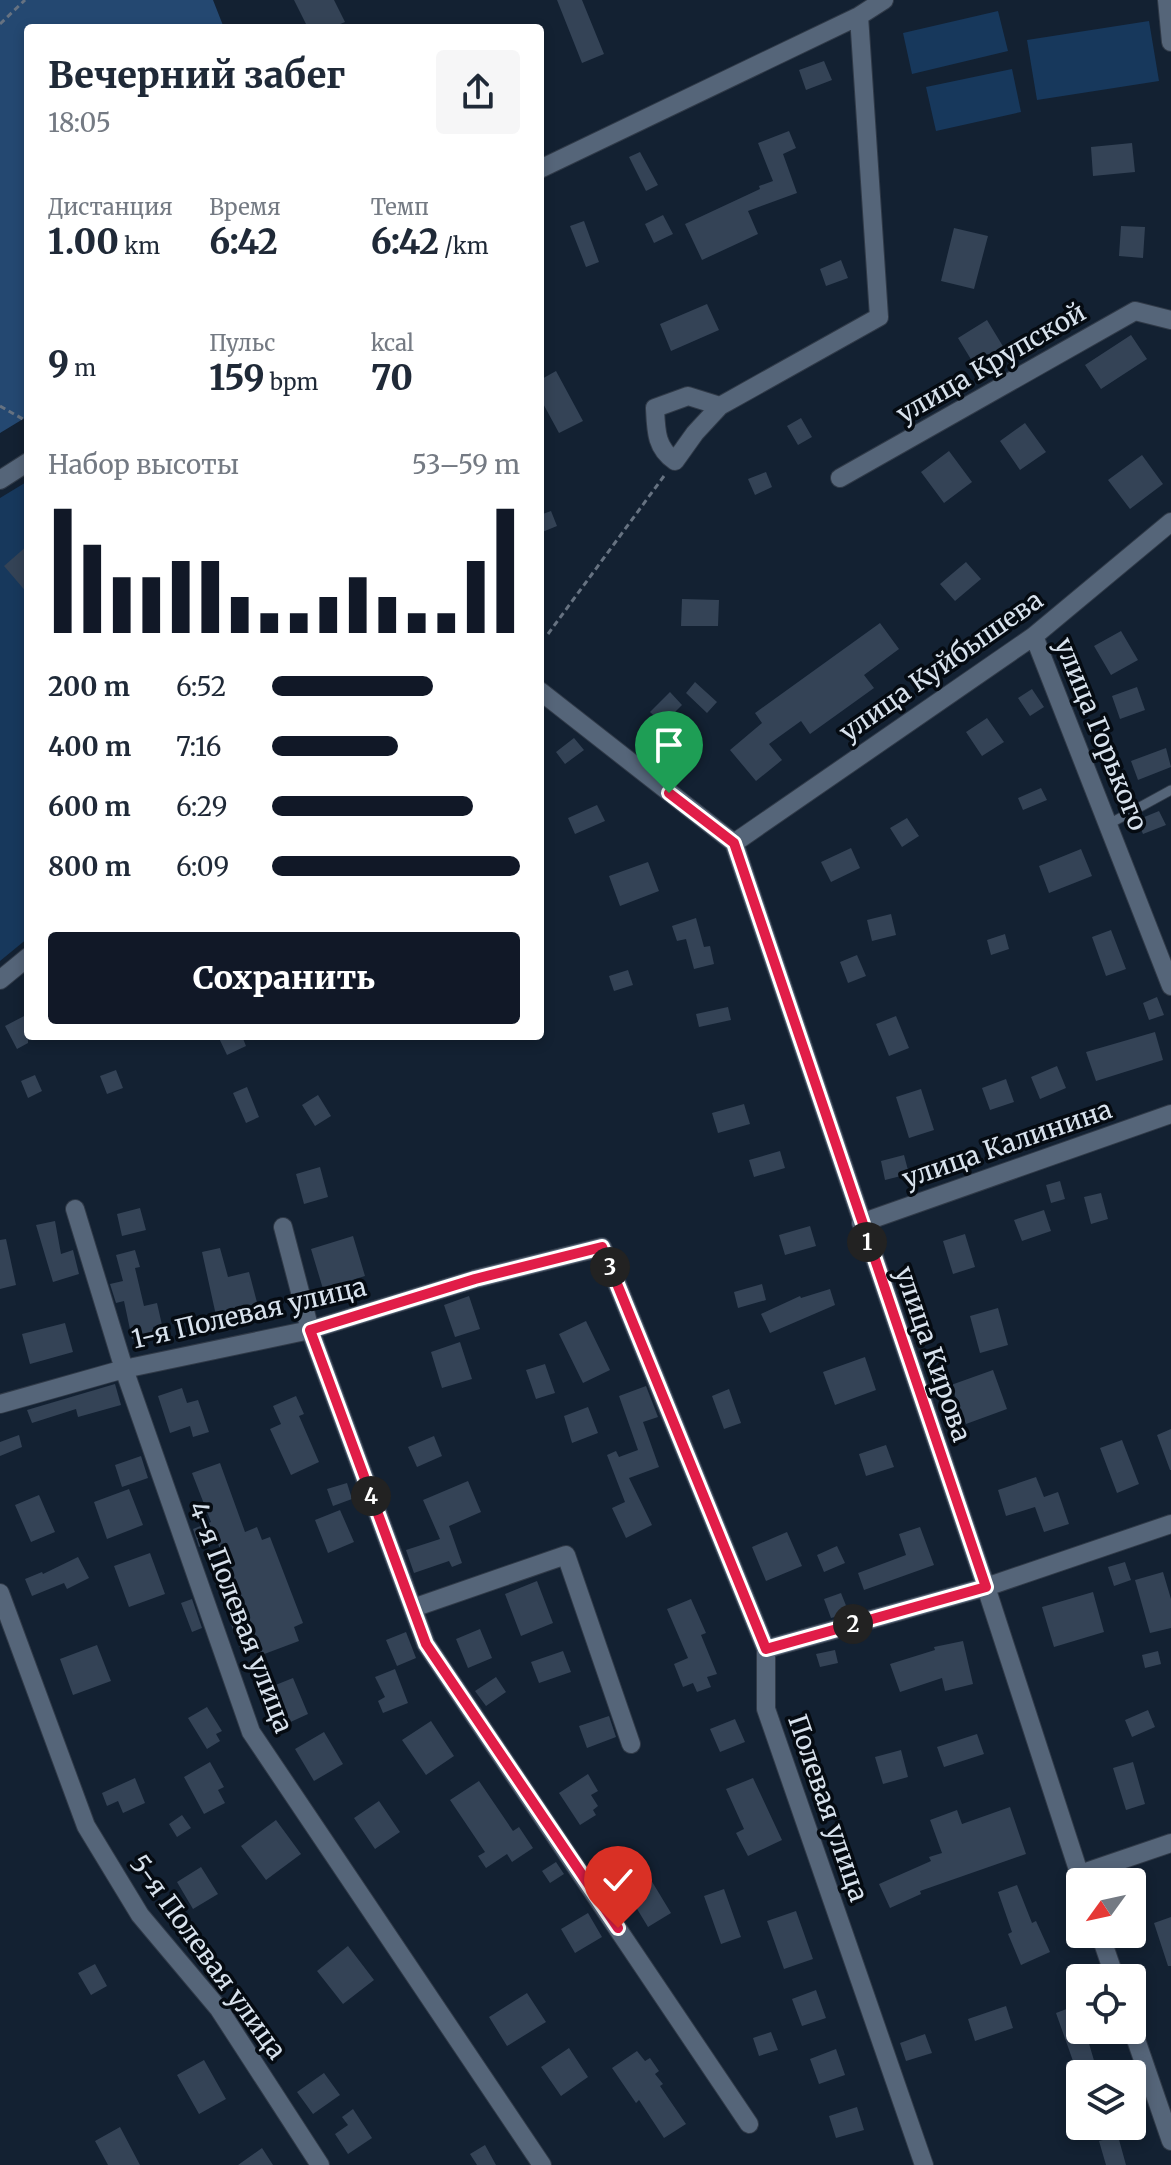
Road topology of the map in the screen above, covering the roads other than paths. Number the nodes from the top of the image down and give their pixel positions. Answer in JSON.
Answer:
{"nodes":[{"id":1,"x":884,"y":0,"type":"edge"},
{"id":2,"x":1167,"y":0,"type":"edge"},
{"id":3,"x":859,"y":16,"type":"junction"},
{"id":4,"x":1171,"y":42,"type":"edge"},
{"id":5,"x":544,"y":167,"type":"edge"},
{"id":6,"x":1171,"y":320,"type":"edge"},
{"id":7,"x":720,"y":406,"type":"junction"},
{"id":8,"x":24,"y":465,"type":"edge"},
{"id":9,"x":840,"y":478,"type":"dead end"},
{"id":10,"x":0,"y":480,"type":"edge"},
{"id":11,"x":1171,"y":522,"type":"edge"},
{"id":12,"x":1034,"y":636,"type":"junction"},
{"id":13,"x":544,"y":694,"type":"edge"},
{"id":14,"x":1171,"y":790,"type":"edge"},
{"id":15,"x":1109,"y":824,"type":"junction"},
{"id":16,"x":734,"y":843,"type":"junction"},
{"id":17,"x":24,"y":960,"type":"edge"},
{"id":18,"x":0,"y":980,"type":"edge"},
{"id":19,"x":1171,"y":986,"type":"edge"},
{"id":20,"x":1171,"y":1114,"type":"edge"},
{"id":21,"x":75,"y":1209,"type":"dead end"},
{"id":22,"x":861,"y":1223,"type":"junction"},
{"id":23,"x":283,"y":1227,"type":"dead end"},
{"id":24,"x":602,"y":1247,"type":"joint"},
{"id":25,"x":310,"y":1330,"type":"junction"},
{"id":26,"x":124,"y":1369,"type":"junction"},
{"id":27,"x":0,"y":1404,"type":"edge"},
{"id":28,"x":1171,"y":1524,"type":"edge"},
{"id":29,"x":986,"y":1587,"type":"junction"},
{"id":30,"x":0,"y":1593,"type":"edge"},
{"id":31,"x":413,"y":1608,"type":"junction"},
{"id":32,"x":766,"y":1649,"type":"junction"},
{"id":33,"x":631,"y":1744,"type":"dead end"},
{"id":34,"x":1171,"y":1843,"type":"edge"},
{"id":35,"x":1078,"y":1868,"type":"edge"},
{"id":36,"x":1107,"y":1868,"type":"edge"},
{"id":37,"x":1139,"y":2044,"type":"edge"},
{"id":38,"x":1165,"y":2104,"type":"edge"},
{"id":39,"x":749,"y":2124,"type":"dead end"},
{"id":40,"x":1171,"y":2141,"type":"edge"},
{"id":41,"x":320,"y":2165,"type":"edge"},
{"id":42,"x":542,"y":2165,"type":"edge"},
{"id":43,"x":924,"y":2165,"type":"edge"}],
"edges":[{"from":1,"to":3,"type":"street"},
{"from":2,"to":4,"type":"street"},
{"from":3,"to":5,"type":"street"},
{"from":3,"to":7,"type":"street"},
{"from":6,"to":9,"type":"street","name":"улица Крупской"},
{"from":7,"to":7,"type":"street"},
{"from":8,"to":10,"type":"street"},
{"from":11,"to":12,"type":"street","name":"улица Куйбышева"},
{"from":12,"to":15,"type":"street","name":"улица Горького"},
{"from":12,"to":16,"type":"street","name":"улица Куйбышева"},
{"from":13,"to":16,"type":"street"},
{"from":14,"to":15,"type":"lane"},
{"from":15,"to":19,"type":"street","name":"улица Горького"},
{"from":16,"to":22,"type":"street","name":"улица Кирова"},
{"from":17,"to":18,"type":"street"},
{"from":20,"to":22,"type":"street","name":"улица Калинина"},
{"from":21,"to":26,"type":"street","name":"4-я Полевая улица"},
{"from":22,"to":29,"type":"street","name":"улица Кирова"},
{"from":23,"to":25,"type":"street"},
{"from":24,"to":25,"type":"street","name":"1-я Полевая улица"},
{"from":24,"to":32,"type":"street","name":"Полевая улица"},
{"from":25,"to":26,"type":"street","name":"1-я Полевая улица"},
{"from":25,"to":31,"type":"street"},
{"from":26,"to":27,"type":"street","name":"1-я Полевая улица"},
{"from":26,"to":42,"type":"street","name":"4-я Полевая улица"},
{"from":28,"to":29,"type":"street"},
{"from":29,"to":32,"type":"street"},
{"from":29,"to":35,"type":"street","name":"улица Кирова"},
{"from":30,"to":41,"type":"street","name":"5-я Полевая улица"},
{"from":31,"to":33,"type":"street"},
{"from":31,"to":39,"type":"street"},
{"from":32,"to":43,"type":"street","name":"Полевая улица"},
{"from":34,"to":36,"type":"street"},
{"from":37,"to":38,"type":"street"},
{"from":38,"to":40,"type":"street"}]}
